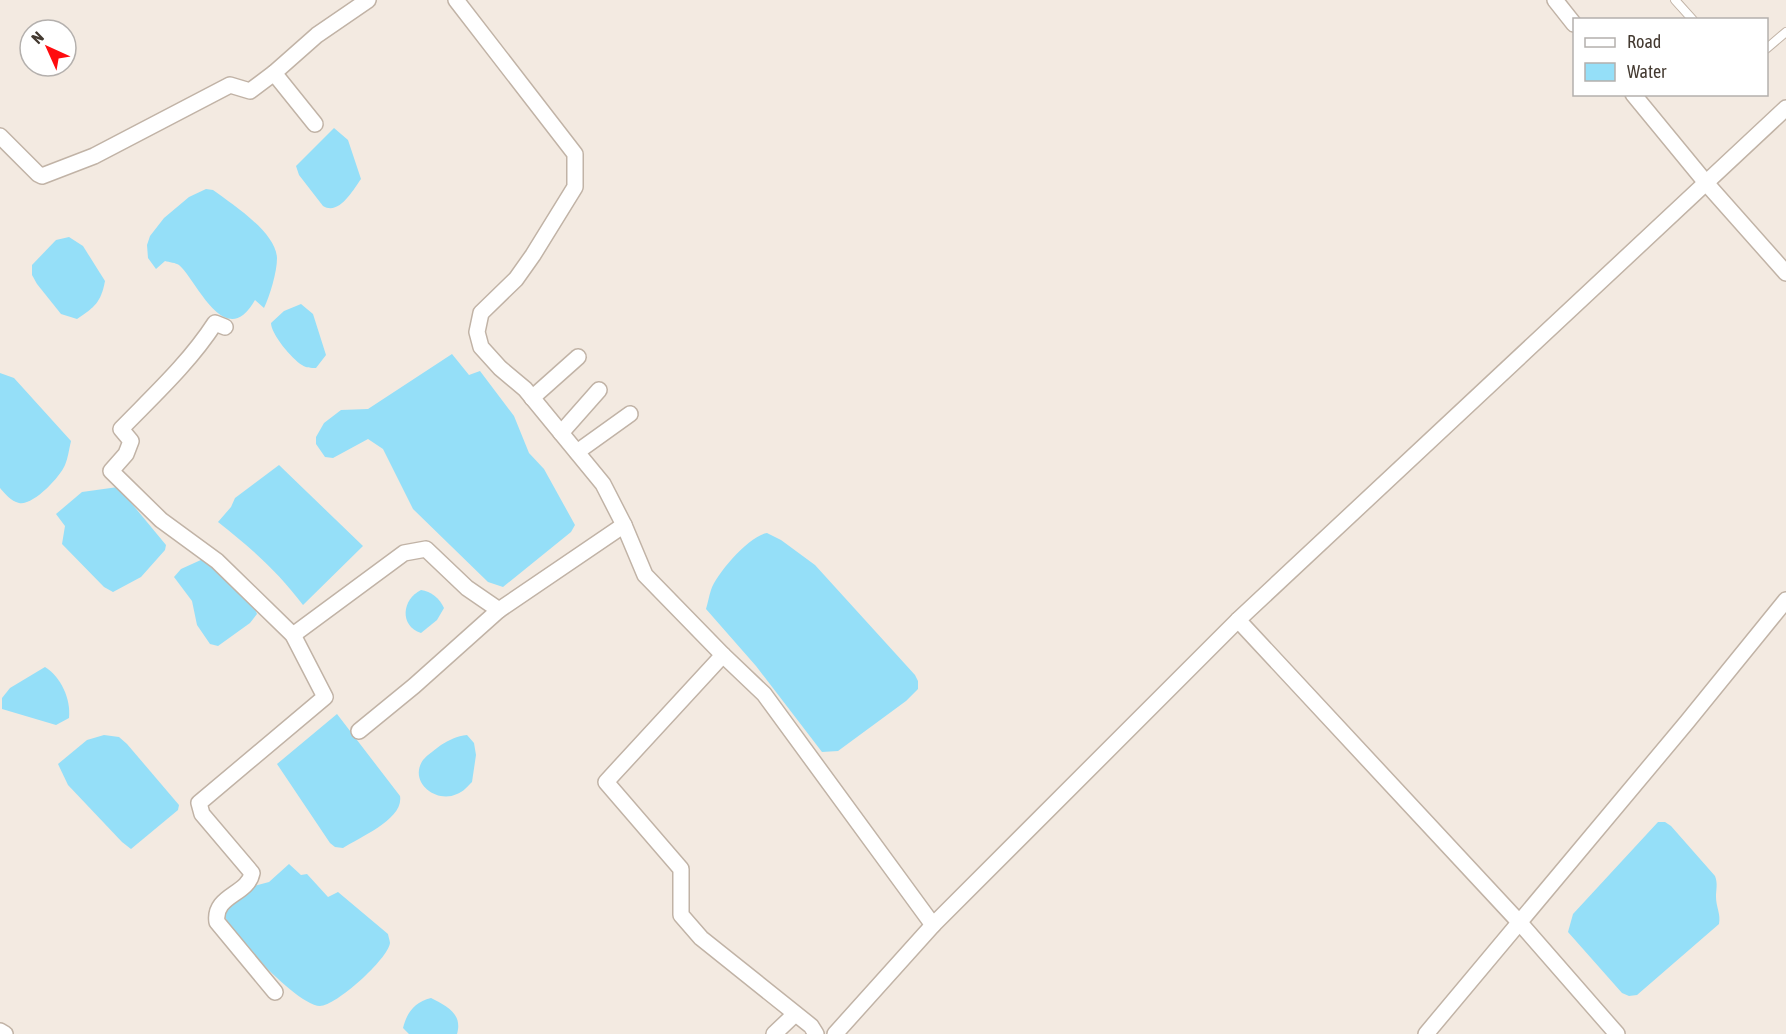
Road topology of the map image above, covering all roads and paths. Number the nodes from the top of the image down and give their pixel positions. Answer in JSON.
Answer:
{"nodes":[{"id":1,"x":368,"y":0,"type":"edge"},
{"id":2,"x":456,"y":0,"type":"edge"},
{"id":3,"x":1555,"y":0,"type":"edge"},
{"id":4,"x":1675,"y":0,"type":"edge"},
{"id":5,"x":1691,"y":18,"type":"edge"},
{"id":6,"x":1573,"y":22,"type":"edge"},
{"id":7,"x":1786,"y":32,"type":"edge"},
{"id":8,"x":1768,"y":48,"type":"edge"},
{"id":9,"x":274,"y":73,"type":"junction"},
{"id":10,"x":1635,"y":96,"type":"edge"},
{"id":11,"x":1786,"y":108,"type":"edge"},
{"id":12,"x":315,"y":124,"type":"dead end"},
{"id":13,"x":0,"y":136,"type":"edge"},
{"id":14,"x":1707,"y":184,"type":"junction"},
{"id":15,"x":1786,"y":273,"type":"edge"},
{"id":16,"x":225,"y":327,"type":"dead end"},
{"id":17,"x":578,"y":357,"type":"dead end"},
{"id":18,"x":599,"y":390,"type":"dead end"},
{"id":19,"x":532,"y":398,"type":"junction"},
{"id":20,"x":630,"y":414,"type":"dead end"},
{"id":21,"x":561,"y":433,"type":"junction"},
{"id":22,"x":577,"y":452,"type":"junction"},
{"id":23,"x":624,"y":525,"type":"junction"},
{"id":24,"x":1786,"y":600,"type":"edge"},
{"id":25,"x":499,"y":610,"type":"junction"},
{"id":26,"x":1238,"y":620,"type":"junction"},
{"id":27,"x":293,"y":635,"type":"junction"},
{"id":28,"x":723,"y":655,"type":"junction"},
{"id":29,"x":359,"y":731,"type":"dead end"},
{"id":30,"x":1520,"y":924,"type":"junction"},
{"id":31,"x":933,"y":925,"type":"junction"},
{"id":32,"x":275,"y":992,"type":"dead end"},
{"id":33,"x":795,"y":1014,"type":"junction"},
{"id":34,"x":0,"y":1031,"type":"edge"},
{"id":35,"x":5,"y":1034,"type":"edge"},
{"id":36,"x":774,"y":1034,"type":"edge"},
{"id":37,"x":816,"y":1034,"type":"edge"},
{"id":38,"x":835,"y":1034,"type":"edge"},
{"id":39,"x":1426,"y":1034,"type":"edge"},
{"id":40,"x":1617,"y":1034,"type":"edge"}],
"edges":[{"from":1,"to":9,"type":"street"},
{"from":2,"to":19,"type":"street"},
{"from":3,"to":6,"type":"street"},
{"from":4,"to":5,"type":"lane"},
{"from":7,"to":8,"type":"lane"},
{"from":9,"to":12,"type":"street"},
{"from":9,"to":13,"type":"street"},
{"from":10,"to":14,"type":"street"},
{"from":11,"to":14,"type":"street"},
{"from":14,"to":15,"type":"street"},
{"from":14,"to":26,"type":"street"},
{"from":16,"to":27,"type":"street"},
{"from":17,"to":19,"type":"street"},
{"from":18,"to":21,"type":"street"},
{"from":19,"to":21,"type":"street"},
{"from":20,"to":22,"type":"street"},
{"from":21,"to":22,"type":"street"},
{"from":22,"to":23,"type":"street"},
{"from":23,"to":25,"type":"street"},
{"from":23,"to":28,"type":"street"},
{"from":24,"to":30,"type":"street"},
{"from":25,"to":27,"type":"street"},
{"from":25,"to":29,"type":"street"},
{"from":26,"to":30,"type":"street"},
{"from":26,"to":31,"type":"street"},
{"from":27,"to":32,"type":"street"},
{"from":28,"to":31,"type":"street"},
{"from":28,"to":33,"type":"street"},
{"from":30,"to":39,"type":"street"},
{"from":30,"to":40,"type":"street"},
{"from":31,"to":38,"type":"street"},
{"from":33,"to":36,"type":"street"},
{"from":33,"to":37,"type":"street"},
{"from":34,"to":35,"type":"street"}]}
